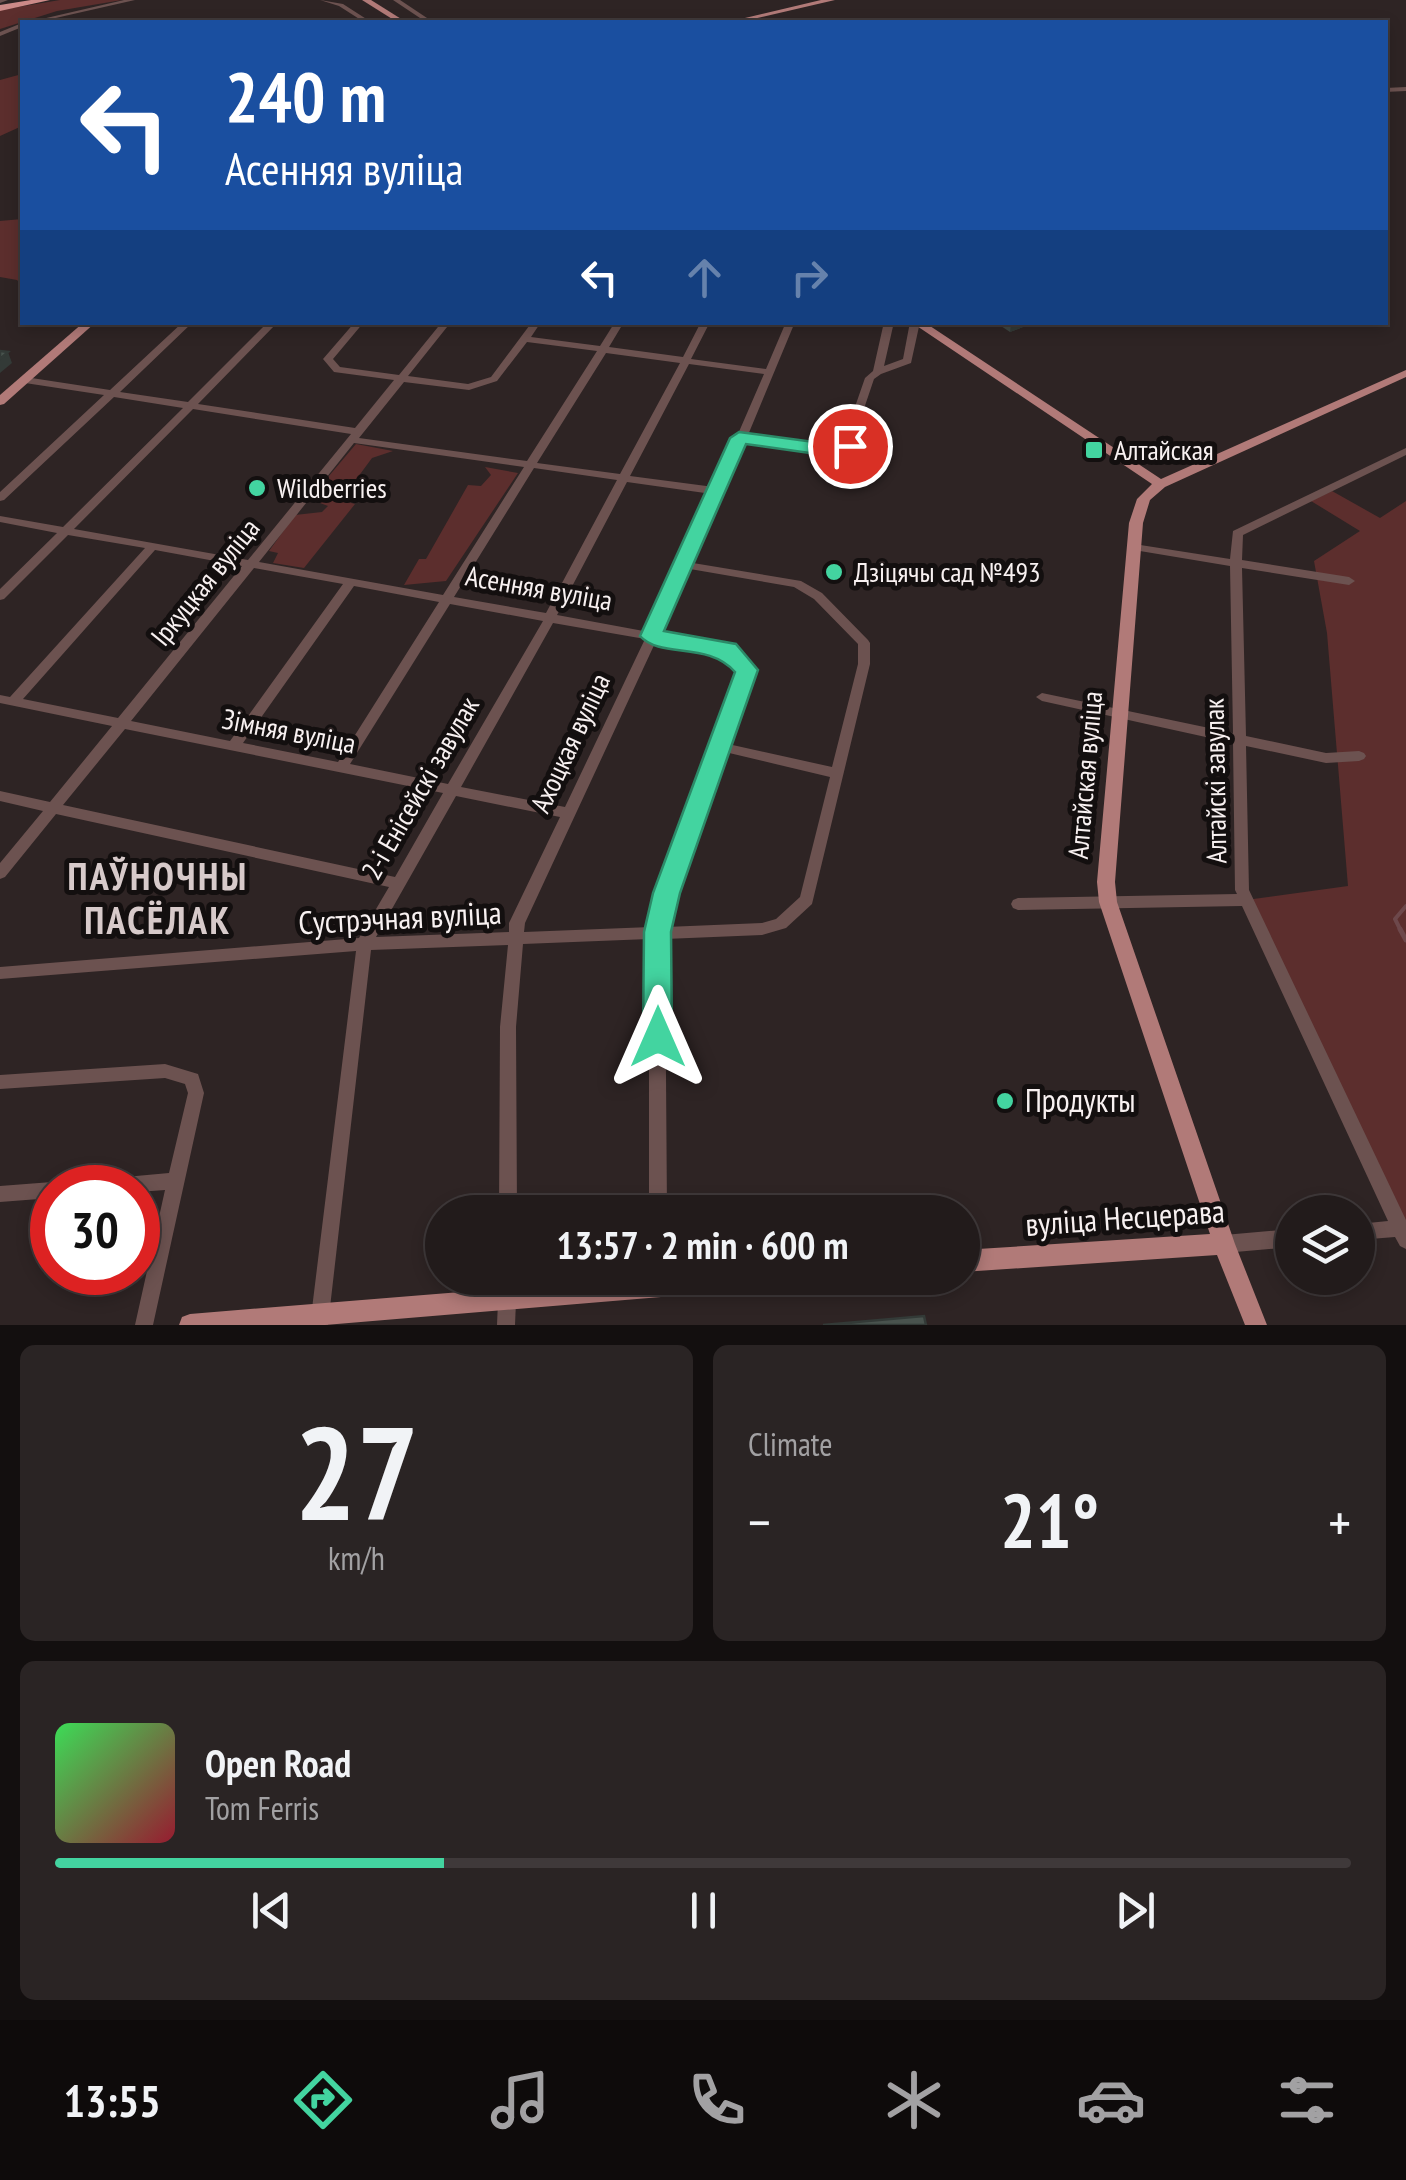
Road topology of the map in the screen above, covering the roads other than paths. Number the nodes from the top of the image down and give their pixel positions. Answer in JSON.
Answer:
{"nodes":[{"id":1,"x":23,"y":0,"type":"edge"},
{"id":2,"x":45,"y":0,"type":"edge"},
{"id":3,"x":132,"y":0,"type":"edge"},
{"id":4,"x":327,"y":0,"type":"edge"},
{"id":5,"x":359,"y":0,"type":"edge"},
{"id":6,"x":366,"y":0,"type":"edge"},
{"id":7,"x":396,"y":0,"type":"edge"},
{"id":8,"x":831,"y":0,"type":"edge"},
{"id":9,"x":1,"y":3,"type":"edge"},
{"id":10,"x":41,"y":20,"type":"edge"},
{"id":11,"x":364,"y":20,"type":"edge"},
{"id":12,"x":391,"y":20,"type":"edge"},
{"id":13,"x":399,"y":20,"type":"edge"},
{"id":14,"x":427,"y":20,"type":"edge"},
{"id":15,"x":741,"y":20,"type":"edge"},
{"id":16,"x":88,"y":325,"type":"edge"},
{"id":17,"x":186,"y":325,"type":"edge"},
{"id":18,"x":271,"y":325,"type":"edge"},
{"id":19,"x":357,"y":325,"type":"edge"},
{"id":20,"x":446,"y":325,"type":"edge"},
{"id":21,"x":535,"y":325,"type":"edge"},
{"id":22,"x":618,"y":325,"type":"edge"},
{"id":23,"x":704,"y":325,"type":"edge"},
{"id":24,"x":790,"y":325,"type":"edge"},
{"id":25,"x":888,"y":325,"type":"edge"},
{"id":26,"x":914,"y":325,"type":"edge"},
{"id":27,"x":920,"y":325,"type":"edge"},
{"id":28,"x":526,"y":340,"type":"junction"},
{"id":29,"x":604,"y":349,"type":"junction"},
{"id":30,"x":684,"y":361,"type":"junction"},
{"id":31,"x":768,"y":372,"type":"junction"},
{"id":32,"x":878,"y":372,"type":"junction"},
{"id":33,"x":1406,"y":373,"type":"edge"},
{"id":34,"x":25,"y":380,"type":"junction"},
{"id":35,"x":401,"y":380,"type":"junction"},
{"id":36,"x":112,"y":394,"type":"junction"},
{"id":37,"x":0,"y":400,"type":"edge"},
{"id":38,"x":190,"y":406,"type":"junction"},
{"id":39,"x":356,"y":436,"type":"junction"},
{"id":40,"x":739,"y":438,"type":"junction"},
{"id":41,"x":1406,"y":451,"type":"edge"},
{"id":42,"x":529,"y":467,"type":"junction"},
{"id":43,"x":624,"y":477,"type":"junction"},
{"id":44,"x":1160,"y":484,"type":"junction"},
{"id":45,"x":716,"y":491,"type":"junction"},
{"id":46,"x":0,"y":498,"type":"edge"},
{"id":47,"x":0,"y":519,"type":"edge"},
{"id":48,"x":65,"y":531,"type":"junction"},
{"id":49,"x":153,"y":546,"type":"junction"},
{"id":50,"x":1134,"y":548,"type":"junction"},
{"id":51,"x":252,"y":564,"type":"junction"},
{"id":52,"x":1236,"y":564,"type":"junction"},
{"id":53,"x":685,"y":565,"type":"junction"},
{"id":54,"x":352,"y":581,"type":"junction"},
{"id":55,"x":1349,"y":581,"type":"dead end"},
{"id":56,"x":0,"y":596,"type":"edge"},
{"id":57,"x":447,"y":600,"type":"junction"},
{"id":58,"x":550,"y":618,"type":"junction"},
{"id":59,"x":651,"y":636,"type":"junction"},
{"id":60,"x":1042,"y":697,"type":"dead end"},
{"id":61,"x":7,"y":700,"type":"edge"},
{"id":62,"x":1121,"y":712,"type":"junction"},
{"id":63,"x":120,"y":725,"type":"junction"},
{"id":64,"x":1240,"y":738,"type":"junction"},
{"id":65,"x":235,"y":744,"type":"junction"},
{"id":66,"x":722,"y":747,"type":"junction"},
{"id":67,"x":1359,"y":756,"type":"dead end"},
{"id":68,"x":342,"y":766,"type":"junction"},
{"id":69,"x":836,"y":773,"type":"junction"},
{"id":70,"x":451,"y":790,"type":"junction"},
{"id":71,"x":0,"y":796,"type":"edge"},
{"id":72,"x":54,"y":808,"type":"junction"},
{"id":73,"x":567,"y":813,"type":"junction"},
{"id":74,"x":0,"y":874,"type":"edge"},
{"id":75,"x":396,"y":883,"type":"junction"},
{"id":76,"x":1246,"y":900,"type":"junction"},
{"id":77,"x":1108,"y":902,"type":"junction"},
{"id":78,"x":1018,"y":904,"type":"dead end"},
{"id":79,"x":657,"y":932,"type":"junction"},
{"id":80,"x":515,"y":940,"type":"junction"},
{"id":81,"x":364,"y":944,"type":"junction"},
{"id":82,"x":0,"y":972,"type":"edge"},
{"id":83,"x":0,"y":1082,"type":"edge"},
{"id":84,"x":175,"y":1181,"type":"junction"},
{"id":85,"x":160,"y":1182,"type":"edge"},
{"id":86,"x":30,"y":1192,"type":"edge"},
{"id":87,"x":0,"y":1194,"type":"edge"},
{"id":88,"x":508,"y":1195,"type":"edge"},
{"id":89,"x":658,"y":1195,"type":"edge"},
{"id":90,"x":1375,"y":1233,"type":"edge"},
{"id":91,"x":1403,"y":1234,"type":"edge"},
{"id":92,"x":1275,"y":1240,"type":"edge"},
{"id":93,"x":1224,"y":1244,"type":"junction"},
{"id":94,"x":980,"y":1260,"type":"edge"},
{"id":95,"x":472,"y":1295,"type":"edge"},
{"id":96,"x":508,"y":1295,"type":"edge"},
{"id":97,"x":320,"y":1320,"type":"edge"},
{"id":98,"x":144,"y":1325,"type":"edge"},
{"id":99,"x":190,"y":1325,"type":"edge"},
{"id":100,"x":506,"y":1325,"type":"edge"},
{"id":101,"x":1256,"y":1325,"type":"edge"}],
"edges":[{"from":1,"to":9,"type":"highway"},
{"from":2,"to":9,"type":"highway"},
{"from":3,"to":10,"type":"street"},
{"from":4,"to":11,"type":"street"},
{"from":5,"to":12,"type":"main road"},
{"from":6,"to":13,"type":"main road"},
{"from":7,"to":14,"type":"street"},
{"from":8,"to":15,"type":"main road"},
{"from":16,"to":34,"type":"main road"},
{"from":17,"to":36,"type":"street"},
{"from":18,"to":38,"type":"street"},
{"from":19,"to":35,"type":"street"},
{"from":20,"to":35,"type":"street","name":"Іркуцкая вуліца"},
{"from":21,"to":28,"type":"street"},
{"from":22,"to":29,"type":"street"},
{"from":23,"to":30,"type":"street","name":"2-і Енісейскі завулак"},
{"from":24,"to":31,"type":"street","name":"Ахоцкая вуліца"},
{"from":25,"to":32,"type":"street"},
{"from":26,"to":32,"type":"street"},
{"from":27,"to":44,"type":"main road"},
{"from":28,"to":29,"type":"street"},
{"from":28,"to":35,"type":"street"},
{"from":29,"to":30,"type":"street"},
{"from":29,"to":42,"type":"street"},
{"from":30,"to":31,"type":"street"},
{"from":30,"to":43,"type":"street","name":"2-і Енісейскі завулак"},
{"from":31,"to":40,"type":"street","name":"Ахоцкая вуліца"},
{"from":32,"to":40,"type":"street"},
{"from":33,"to":44,"type":"main road"},
{"from":34,"to":36,"type":"street"},
{"from":34,"to":37,"type":"main road"},
{"from":35,"to":39,"type":"street","name":"Іркуцкая вуліца"},
{"from":36,"to":38,"type":"street"},
{"from":36,"to":46,"type":"street"},
{"from":38,"to":39,"type":"street"},
{"from":38,"to":48,"type":"street"},
{"from":39,"to":42,"type":"street"},
{"from":39,"to":51,"type":"street","name":"Іркуцкая вуліца"},
{"from":40,"to":45,"type":"street","name":"Ахоцкая вуліца"},
{"from":41,"to":52,"type":"street","name":"Алтайскі завулак"},
{"from":42,"to":43,"type":"street"},
{"from":42,"to":57,"type":"street"},
{"from":43,"to":45,"type":"street"},
{"from":43,"to":58,"type":"street","name":"2-і Енісейскі завулак"},
{"from":44,"to":50,"type":"main road","name":"Алтайская вуліца"},
{"from":45,"to":53,"type":"street","name":"Ахоцкая вуліца"},
{"from":47,"to":48,"type":"street","name":"Асенняя вуліца"},
{"from":48,"to":49,"type":"street","name":"Асенняя вуліца"},
{"from":48,"to":56,"type":"street"},
{"from":49,"to":51,"type":"street","name":"Асенняя вуліца"},
{"from":49,"to":61,"type":"street"},
{"from":50,"to":52,"type":"street"},
{"from":50,"to":62,"type":"main road","name":"Алтайская вуліца"},
{"from":51,"to":54,"type":"street","name":"Асенняя вуліца"},
{"from":51,"to":63,"type":"street","name":"Іркуцкая вуліца"},
{"from":52,"to":55,"type":"street"},
{"from":52,"to":64,"type":"street","name":"Алтайскі завулак"},
{"from":53,"to":59,"type":"street","name":"Ахоцкая вуліца"},
{"from":53,"to":69,"type":"street"},
{"from":54,"to":57,"type":"street","name":"Асенняя вуліца"},
{"from":54,"to":65,"type":"street"},
{"from":57,"to":58,"type":"street","name":"Асенняя вуліца"},
{"from":57,"to":68,"type":"street"},
{"from":58,"to":59,"type":"street","name":"Асенняя вуліца"},
{"from":58,"to":70,"type":"street","name":"2-і Енісейскі завулак"},
{"from":59,"to":66,"type":"street","name":"Асенняя вуліца"},
{"from":59,"to":73,"type":"street","name":"Ахоцкая вуліца"},
{"from":60,"to":62,"type":"street"},
{"from":61,"to":63,"type":"street","name":"Зімняя вуліца"},
{"from":62,"to":64,"type":"street"},
{"from":62,"to":77,"type":"main road","name":"Алтайская вуліца"},
{"from":63,"to":65,"type":"street","name":"Зімняя вуліца"},
{"from":63,"to":72,"type":"street","name":"Іркуцкая вуліца"},
{"from":64,"to":67,"type":"street"},
{"from":64,"to":76,"type":"street","name":"Алтайскі завулак"},
{"from":65,"to":68,"type":"street","name":"Зімняя вуліца"},
{"from":66,"to":69,"type":"street"},
{"from":66,"to":79,"type":"street","name":"Асенняя вуліца"},
{"from":68,"to":70,"type":"street","name":"Зімняя вуліца"},
{"from":69,"to":79,"type":"street","name":"Сустрэчная вуліца"},
{"from":70,"to":73,"type":"street","name":"Зімняя вуліца"},
{"from":70,"to":75,"type":"street","name":"2-і Енісейскі завулак"},
{"from":71,"to":72,"type":"street"},
{"from":72,"to":74,"type":"street","name":"Іркуцкая вуліца"},
{"from":72,"to":75,"type":"street"},
{"from":73,"to":80,"type":"street","name":"Ахоцкая вуліца"},
{"from":75,"to":81,"type":"street","name":"2-і Енісейскі завулак"},
{"from":76,"to":77,"type":"street"},
{"from":76,"to":91,"type":"street","name":"Алтайскі завулак"},
{"from":77,"to":78,"type":"street"},
{"from":77,"to":93,"type":"main road","name":"Алтайская вуліца"},
{"from":79,"to":80,"type":"street","name":"Сустрэчная вуліца"},
{"from":79,"to":89,"type":"street","name":"Асенняя вуліца"},
{"from":80,"to":81,"type":"street","name":"Сустрэчная вуліца"},
{"from":80,"to":88,"type":"street","name":"Ахоцкая вуліца"},
{"from":81,"to":82,"type":"street","name":"Сустрэчная вуліца"},
{"from":81,"to":97,"type":"street","name":"2-і Енісейскі завулак"},
{"from":83,"to":84,"type":"street"},
{"from":84,"to":85,"type":"street"},
{"from":84,"to":98,"type":"street"},
{"from":86,"to":87,"type":"street"},
{"from":90,"to":91,"type":"street"},
{"from":92,"to":93,"type":"street","name":"вуліца Несцерава"},
{"from":93,"to":94,"type":"main road","name":"вуліца Несцерава"},
{"from":93,"to":101,"type":"main road","name":"Алтайская вуліца"},
{"from":95,"to":97,"type":"main road"},
{"from":96,"to":100,"type":"street"},
{"from":97,"to":99,"type":"main road"}]}
